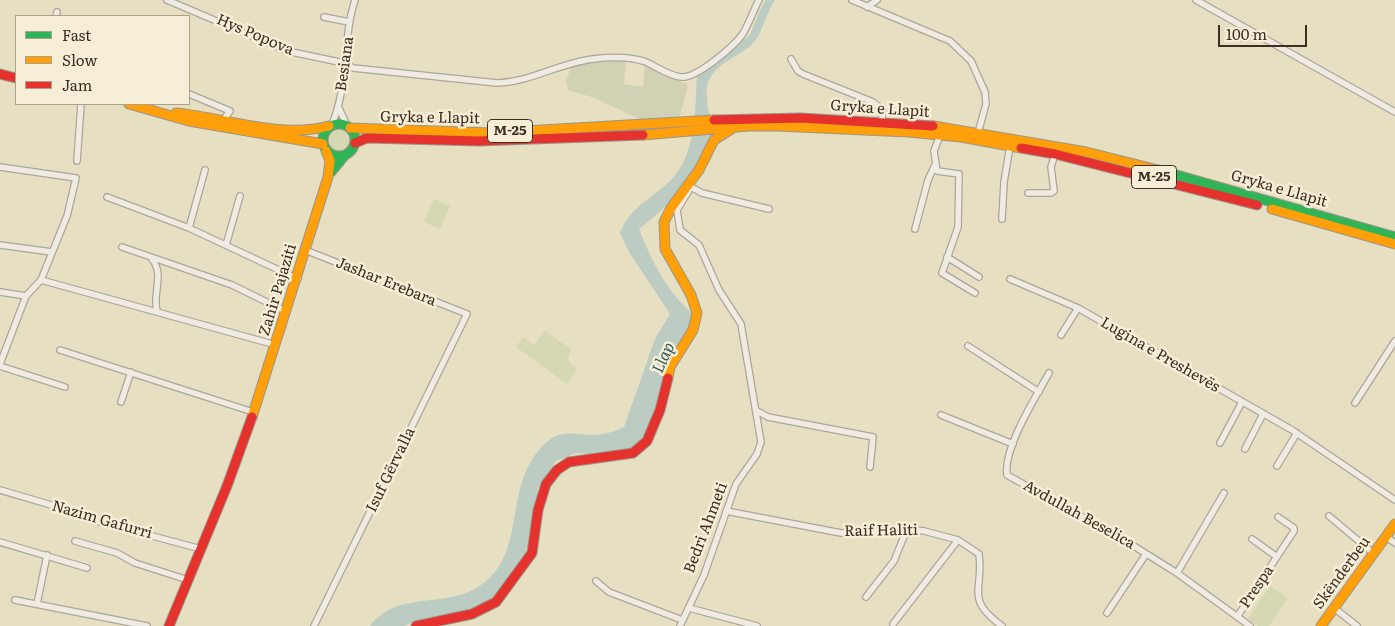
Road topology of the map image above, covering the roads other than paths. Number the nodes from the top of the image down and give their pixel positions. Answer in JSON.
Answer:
{"nodes":[{"id":1,"x":167,"y":0,"type":"edge"},
{"id":2,"x":355,"y":0,"type":"edge"},
{"id":3,"x":759,"y":0,"type":"edge"},
{"id":4,"x":852,"y":0,"type":"edge"},
{"id":5,"x":877,"y":0,"type":"edge"},
{"id":6,"x":1196,"y":0,"type":"edge"},
{"id":7,"x":867,"y":7,"type":"junction"},
{"id":8,"x":324,"y":16,"type":"dead end"},
{"id":9,"x":349,"y":22,"type":"junction"},
{"id":10,"x":791,"y":59,"type":"dead end"},
{"id":11,"x":344,"y":63,"type":"junction"},
{"id":12,"x":0,"y":74,"type":"edge"},
{"id":13,"x":15,"y":78,"type":"edge"},
{"id":14,"x":190,"y":94,"type":"edge"},
{"id":15,"x":82,"y":105,"type":"edge"},
{"id":16,"x":132,"y":105,"type":"edge"},
{"id":17,"x":338,"y":106,"type":"junction"},
{"id":18,"x":1395,"y":112,"type":"edge"},
{"id":19,"x":166,"y":113,"type":"junction"},
{"id":20,"x":224,"y":119,"type":"junction"},
{"id":21,"x":331,"y":125,"type":"junction"},
{"id":22,"x":877,"y":125,"type":"junction"},
{"id":23,"x":348,"y":127,"type":"junction"},
{"id":24,"x":909,"y":129,"type":"junction"},
{"id":25,"x":720,"y":133,"type":"junction"},
{"id":26,"x":978,"y":133,"type":"junction"},
{"id":27,"x":940,"y":135,"type":"junction"},
{"id":28,"x":355,"y":142,"type":"junction"},
{"id":29,"x":1010,"y":146,"type":"junction"},
{"id":30,"x":324,"y":147,"type":"junction"},
{"id":31,"x":1055,"y":154,"type":"junction"},
{"id":32,"x":345,"y":155,"type":"junction"},
{"id":33,"x":936,"y":160,"type":"junction"},
{"id":34,"x":77,"y":161,"type":"dead end"},
{"id":35,"x":0,"y":167,"type":"edge"},
{"id":36,"x":204,"y":170,"type":"dead end"},
{"id":37,"x":328,"y":177,"type":"junction"},
{"id":38,"x":1028,"y":192,"type":"dead end"},
{"id":39,"x":240,"y":196,"type":"dead end"},
{"id":40,"x":108,"y":198,"type":"dead end"},
{"id":41,"x":770,"y":208,"type":"dead end"},
{"id":42,"x":1002,"y":219,"type":"dead end"},
{"id":43,"x":190,"y":228,"type":"junction"},
{"id":44,"x":915,"y":230,"type":"dead end"},
{"id":45,"x":1395,"y":237,"type":"edge"},
{"id":46,"x":1395,"y":244,"type":"edge"},
{"id":47,"x":226,"y":245,"type":"junction"},
{"id":48,"x":0,"y":246,"type":"edge"},
{"id":49,"x":122,"y":247,"type":"dead end"},
{"id":50,"x":305,"y":250,"type":"junction"},
{"id":51,"x":52,"y":252,"type":"junction"},
{"id":52,"x":947,"y":257,"type":"junction"},
{"id":53,"x":151,"y":258,"type":"junction"},
{"id":54,"x":979,"y":277,"type":"dead end"},
{"id":55,"x":298,"y":279,"type":"junction"},
{"id":56,"x":1010,"y":279,"type":"dead end"},
{"id":57,"x":41,"y":280,"type":"junction"},
{"id":58,"x":0,"y":292,"type":"edge"},
{"id":59,"x":975,"y":293,"type":"dead end"},
{"id":60,"x":26,"y":296,"type":"junction"},
{"id":61,"x":1078,"y":308,"type":"junction"},
{"id":62,"x":157,"y":311,"type":"junction"},
{"id":63,"x":287,"y":312,"type":"junction"},
{"id":64,"x":467,"y":314,"type":"joint"},
{"id":65,"x":1061,"y":336,"type":"dead end"},
{"id":66,"x":1395,"y":341,"type":"edge"},
{"id":67,"x":276,"y":345,"type":"junction"},
{"id":68,"x":3,"y":346,"type":"edge"},
{"id":69,"x":968,"y":346,"type":"dead end"},
{"id":70,"x":60,"y":350,"type":"dead end"},
{"id":71,"x":0,"y":365,"type":"edge"},
{"id":72,"x":131,"y":372,"type":"junction"},
{"id":73,"x":1049,"y":373,"type":"dead end"},
{"id":74,"x":65,"y":387,"type":"dead end"},
{"id":75,"x":1038,"y":392,"type":"junction"},
{"id":76,"x":121,"y":402,"type":"dead end"},
{"id":77,"x":1242,"y":402,"type":"junction"},
{"id":78,"x":1354,"y":402,"type":"dead end"},
{"id":79,"x":757,"y":411,"type":"junction"},
{"id":80,"x":253,"y":412,"type":"junction"},
{"id":81,"x":1263,"y":414,"type":"junction"},
{"id":82,"x":941,"y":415,"type":"dead end"},
{"id":83,"x":1297,"y":433,"type":"junction"},
{"id":84,"x":1220,"y":443,"type":"dead end"},
{"id":85,"x":1013,"y":444,"type":"junction"},
{"id":86,"x":1245,"y":449,"type":"dead end"},
{"id":87,"x":1277,"y":466,"type":"dead end"},
{"id":88,"x":870,"y":467,"type":"dead end"},
{"id":89,"x":2,"y":491,"type":"edge"},
{"id":90,"x":1224,"y":493,"type":"dead end"},
{"id":91,"x":1395,"y":500,"type":"edge"},
{"id":92,"x":726,"y":512,"type":"junction"},
{"id":93,"x":1329,"y":516,"type":"dead end"},
{"id":94,"x":1278,"y":517,"type":"dead end"},
{"id":95,"x":1395,"y":524,"type":"edge"},
{"id":96,"x":907,"y":529,"type":"junction"},
{"id":97,"x":1385,"y":536,"type":"junction"},
{"id":98,"x":1252,"y":539,"type":"dead end"},
{"id":99,"x":958,"y":540,"type":"junction"},
{"id":100,"x":75,"y":541,"type":"dead end"},
{"id":101,"x":0,"y":542,"type":"edge"},
{"id":102,"x":1395,"y":543,"type":"edge"},
{"id":103,"x":201,"y":549,"type":"junction"},
{"id":104,"x":1373,"y":553,"type":"junction"},
{"id":105,"x":1146,"y":554,"type":"junction"},
{"id":106,"x":47,"y":555,"type":"junction"},
{"id":107,"x":1277,"y":557,"type":"junction"},
{"id":108,"x":87,"y":568,"type":"dead end"},
{"id":109,"x":1177,"y":573,"type":"junction"},
{"id":110,"x":188,"y":580,"type":"junction"},
{"id":111,"x":596,"y":581,"type":"dead end"},
{"id":112,"x":866,"y":597,"type":"dead end"},
{"id":113,"x":15,"y":600,"type":"dead end"},
{"id":114,"x":37,"y":604,"type":"junction"},
{"id":115,"x":688,"y":608,"type":"junction"},
{"id":116,"x":1334,"y":608,"type":"junction"},
{"id":117,"x":1107,"y":612,"type":"dead end"},
{"id":118,"x":1237,"y":617,"type":"junction"},
{"id":119,"x":681,"y":623,"type":"edge"},
{"id":120,"x":893,"y":624,"type":"dead end"},
{"id":121,"x":147,"y":626,"type":"edge"},
{"id":122,"x":170,"y":626,"type":"edge"},
{"id":123,"x":314,"y":626,"type":"edge"},
{"id":124,"x":416,"y":626,"type":"edge"},
{"id":125,"x":756,"y":626,"type":"edge"},
{"id":126,"x":1002,"y":626,"type":"edge"},
{"id":127,"x":1250,"y":626,"type":"edge"},
{"id":128,"x":1321,"y":626,"type":"edge"},
{"id":129,"x":1357,"y":626,"type":"edge"}],
"edges":[{"from":1,"to":11,"type":"street","name":"Hys Popova"},
{"from":2,"to":9,"type":"street","name":"Besiana"},
{"from":3,"to":11,"type":"street","name":"Hys Popova"},
{"from":4,"to":7,"type":"street"},
{"from":5,"to":7,"type":"street"},
{"from":6,"to":18,"type":"street"},
{"from":7,"to":26,"type":"street"},
{"from":8,"to":9,"type":"street","name":"Besiana"},
{"from":9,"to":11,"type":"street","name":"Besiana"},
{"from":10,"to":22,"type":"street"},
{"from":11,"to":17,"type":"street","name":"Besiana"},
{"from":12,"to":13,"type":"main road"},
{"from":14,"to":20,"type":"street"},
{"from":15,"to":34,"type":"street"},
{"from":16,"to":19,"type":"main road","number":"M-25"},
{"from":17,"to":21,"type":"street","name":"Besiana"},
{"from":17,"to":23,"type":"street","name":"Besiana"},
{"from":19,"to":20,"type":"main road","number":"M-25"},
{"from":19,"to":30,"type":"main road","number":"M-25"},
{"from":20,"to":21,"type":"main road","number":"M-25"},
{"from":21,"to":23,"type":"main road","number":"M-25"},
{"from":21,"to":30,"type":"main road"},
{"from":22,"to":23,"type":"main road","name":"Gryka e Llapit","number":"M-25"},
{"from":22,"to":24,"type":"main road","name":"Gryka e Llapit","number":"M-25"},
{"from":22,"to":25,"type":"main road","name":"Gryka e Llapit","number":"M-25"},
{"from":23,"to":28,"type":"main road"},
{"from":24,"to":26,"type":"main road","name":"Gryka e Llapit","number":"M-25"},
{"from":24,"to":27,"type":"main road","name":"Gryka e Llapit","number":"M-25"},
{"from":25,"to":28,"type":"main road","name":"Gryka e Llapit","number":"M-25"},
{"from":25,"to":124,"type":"main road"},
{"from":26,"to":45,"type":"main road","name":"Gryka e Llapit","number":"M-25"},
{"from":27,"to":29,"type":"main road","name":"Gryka e Llapit","number":"M-25"},
{"from":27,"to":33,"type":"street"},
{"from":28,"to":32,"type":"main road"},
{"from":29,"to":31,"type":"main road","name":"Gryka e Llapit","number":"M-25"},
{"from":29,"to":42,"type":"street"},
{"from":30,"to":32,"type":"main road","number":"M-25"},
{"from":30,"to":37,"type":"main road","name":"Zahir Pajaziti"},
{"from":31,"to":38,"type":"street"},
{"from":31,"to":46,"type":"main road","name":"Gryka e Llapit","number":"M-25"},
{"from":32,"to":37,"type":"main road","name":"Zahir Pajaziti"},
{"from":33,"to":44,"type":"street"},
{"from":33,"to":52,"type":"street"},
{"from":35,"to":51,"type":"street"},
{"from":36,"to":43,"type":"street"},
{"from":37,"to":50,"type":"main road","name":"Zahir Pajaziti"},
{"from":39,"to":47,"type":"street"},
{"from":40,"to":43,"type":"street"},
{"from":41,"to":79,"type":"street","name":"Bedri Ahmeti"},
{"from":43,"to":47,"type":"street"},
{"from":47,"to":55,"type":"street"},
{"from":48,"to":51,"type":"street"},
{"from":49,"to":53,"type":"street"},
{"from":50,"to":55,"type":"main road","name":"Zahir Pajaziti"},
{"from":50,"to":64,"type":"street","name":"Jashar Erebara"},
{"from":51,"to":57,"type":"street"},
{"from":52,"to":54,"type":"street"},
{"from":52,"to":59,"type":"street"},
{"from":53,"to":62,"type":"street"},
{"from":53,"to":63,"type":"street"},
{"from":55,"to":63,"type":"main road","name":"Zahir Pajaziti"},
{"from":56,"to":61,"type":"street","name":"Lugina e Preshevës"},
{"from":57,"to":60,"type":"street"},
{"from":57,"to":62,"type":"street"},
{"from":58,"to":60,"type":"street"},
{"from":60,"to":68,"type":"street"},
{"from":61,"to":65,"type":"street"},
{"from":61,"to":77,"type":"street","name":"Lugina e Preshevës"},
{"from":62,"to":67,"type":"street"},
{"from":63,"to":67,"type":"main road","name":"Zahir Pajaziti"},
{"from":64,"to":123,"type":"street","name":"Isuf Gërvalla"},
{"from":66,"to":78,"type":"street"},
{"from":67,"to":80,"type":"main road","name":"Zahir Pajaziti"},
{"from":68,"to":71,"type":"street"},
{"from":69,"to":75,"type":"street"},
{"from":70,"to":72,"type":"street"},
{"from":71,"to":74,"type":"street"},
{"from":72,"to":76,"type":"street"},
{"from":72,"to":80,"type":"street"},
{"from":73,"to":75,"type":"street","name":"Avdullah Beselica"},
{"from":75,"to":85,"type":"street","name":"Avdullah Beselica"},
{"from":77,"to":81,"type":"street","name":"Lugina e Preshevës"},
{"from":77,"to":84,"type":"street"},
{"from":79,"to":88,"type":"street"},
{"from":79,"to":92,"type":"street","name":"Bedri Ahmeti"},
{"from":80,"to":103,"type":"main road","name":"Zahir Pajaziti"},
{"from":81,"to":83,"type":"street","name":"Lugina e Preshevës"},
{"from":81,"to":86,"type":"street"},
{"from":82,"to":85,"type":"street"},
{"from":83,"to":87,"type":"street"},
{"from":83,"to":91,"type":"street","name":"Lugina e Preshevës"},
{"from":85,"to":105,"type":"street","name":"Avdullah Beselica"},
{"from":89,"to":103,"type":"street","name":"Nazim Gafurri"},
{"from":90,"to":109,"type":"street"},
{"from":92,"to":96,"type":"street","name":"Raif Haliti"},
{"from":92,"to":115,"type":"street","name":"Bedri Ahmeti"},
{"from":93,"to":104,"type":"street"},
{"from":94,"to":107,"type":"street","name":"Prespa"},
{"from":95,"to":97,"type":"main road","name":"Skënderbeu"},
{"from":96,"to":99,"type":"street","name":"Raif Haliti"},
{"from":96,"to":112,"type":"street"},
{"from":97,"to":102,"type":"street","name":"Skënderbeu"},
{"from":97,"to":104,"type":"main road","name":"Skënderbeu"},
{"from":98,"to":107,"type":"street","name":"Prespa"},
{"from":99,"to":120,"type":"street"},
{"from":99,"to":126,"type":"street","name":"Raif Haliti"},
{"from":100,"to":110,"type":"street"},
{"from":101,"to":106,"type":"street"},
{"from":103,"to":110,"type":"main road","name":"Zahir Pajaziti"},
{"from":104,"to":116,"type":"main road","name":"Skënderbeu"},
{"from":105,"to":109,"type":"street","name":"Avdullah Beselica"},
{"from":105,"to":117,"type":"street"},
{"from":106,"to":108,"type":"street"},
{"from":106,"to":114,"type":"street"},
{"from":107,"to":118,"type":"street","name":"Prespa"},
{"from":109,"to":118,"type":"street","name":"Avdullah Beselica"},
{"from":110,"to":122,"type":"main road","name":"Zahir Pajaziti"},
{"from":111,"to":119,"type":"street"},
{"from":113,"to":114,"type":"street"},
{"from":114,"to":121,"type":"street"},
{"from":115,"to":119,"type":"street","name":"Bedri Ahmeti"},
{"from":115,"to":125,"type":"street"},
{"from":116,"to":128,"type":"main road","name":"Skënderbeu"},
{"from":116,"to":129,"type":"street"},
{"from":118,"to":127,"type":"street","name":"Avdullah Beselica"}]}
